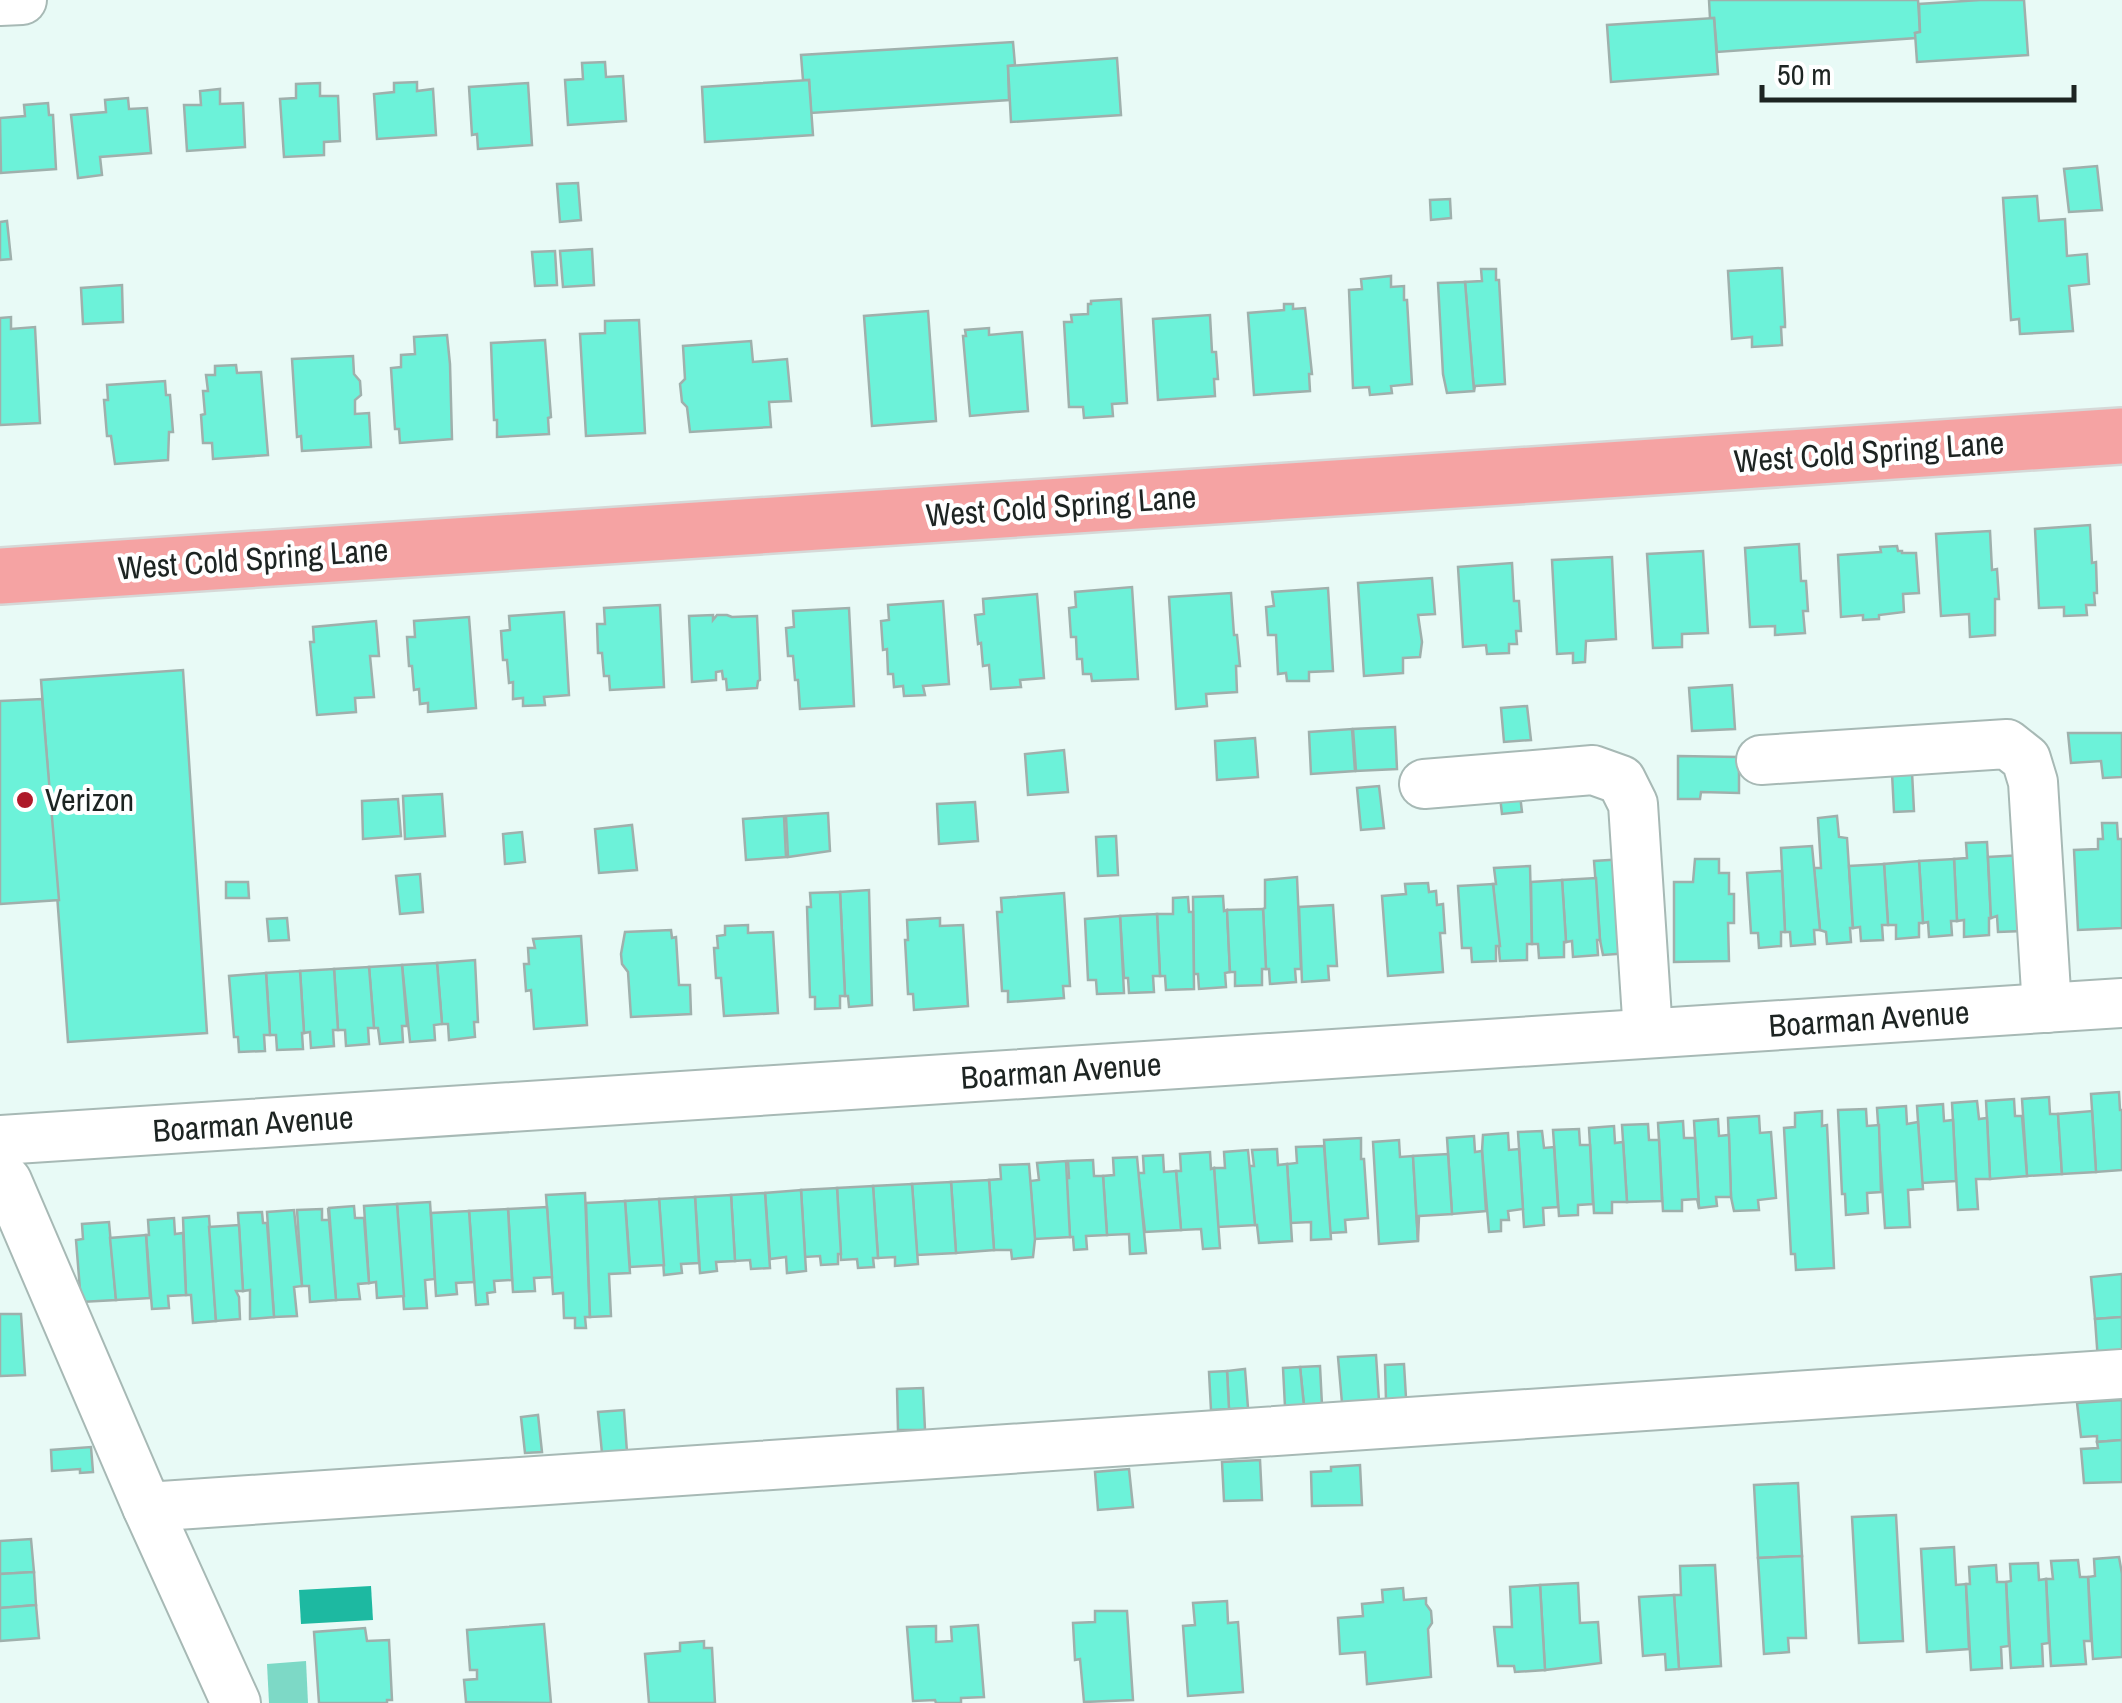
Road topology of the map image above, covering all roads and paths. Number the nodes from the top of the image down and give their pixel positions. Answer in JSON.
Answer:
{"nodes":[{"id":1,"x":22,"y":0,"type":"edge"},
{"id":2,"x":0,"y":2,"type":"edge"},
{"id":3,"x":2122,"y":436,"type":"edge"},
{"id":4,"x":0,"y":576,"type":"edge"},
{"id":5,"x":1761,"y":760,"type":"dead end"},
{"id":6,"x":1424,"y":784,"type":"dead end"},
{"id":7,"x":2122,"y":1003,"type":"edge"},
{"id":8,"x":2046,"y":1008,"type":"junction"},
{"id":9,"x":1648,"y":1033,"type":"junction"},
{"id":10,"x":4,"y":1141,"type":"edge"},
{"id":11,"x":2122,"y":1374,"type":"edge"},
{"id":12,"x":147,"y":1507,"type":"junction"},
{"id":13,"x":236,"y":1703,"type":"edge"}],
"edges":[{"from":1,"to":2,"type":"street"},
{"from":3,"to":4,"type":"main road","name":"West Cold Spring Lane"},
{"from":5,"to":8,"type":"street"},
{"from":6,"to":9,"type":"street"},
{"from":7,"to":8,"type":"street","name":"Boarman Avenue"},
{"from":8,"to":9,"type":"street","name":"Boarman Avenue"},
{"from":9,"to":10,"type":"street","name":"Boarman Avenue"},
{"from":10,"to":12,"type":"street"},
{"from":11,"to":12,"type":"street"},
{"from":12,"to":13,"type":"street"}]}
